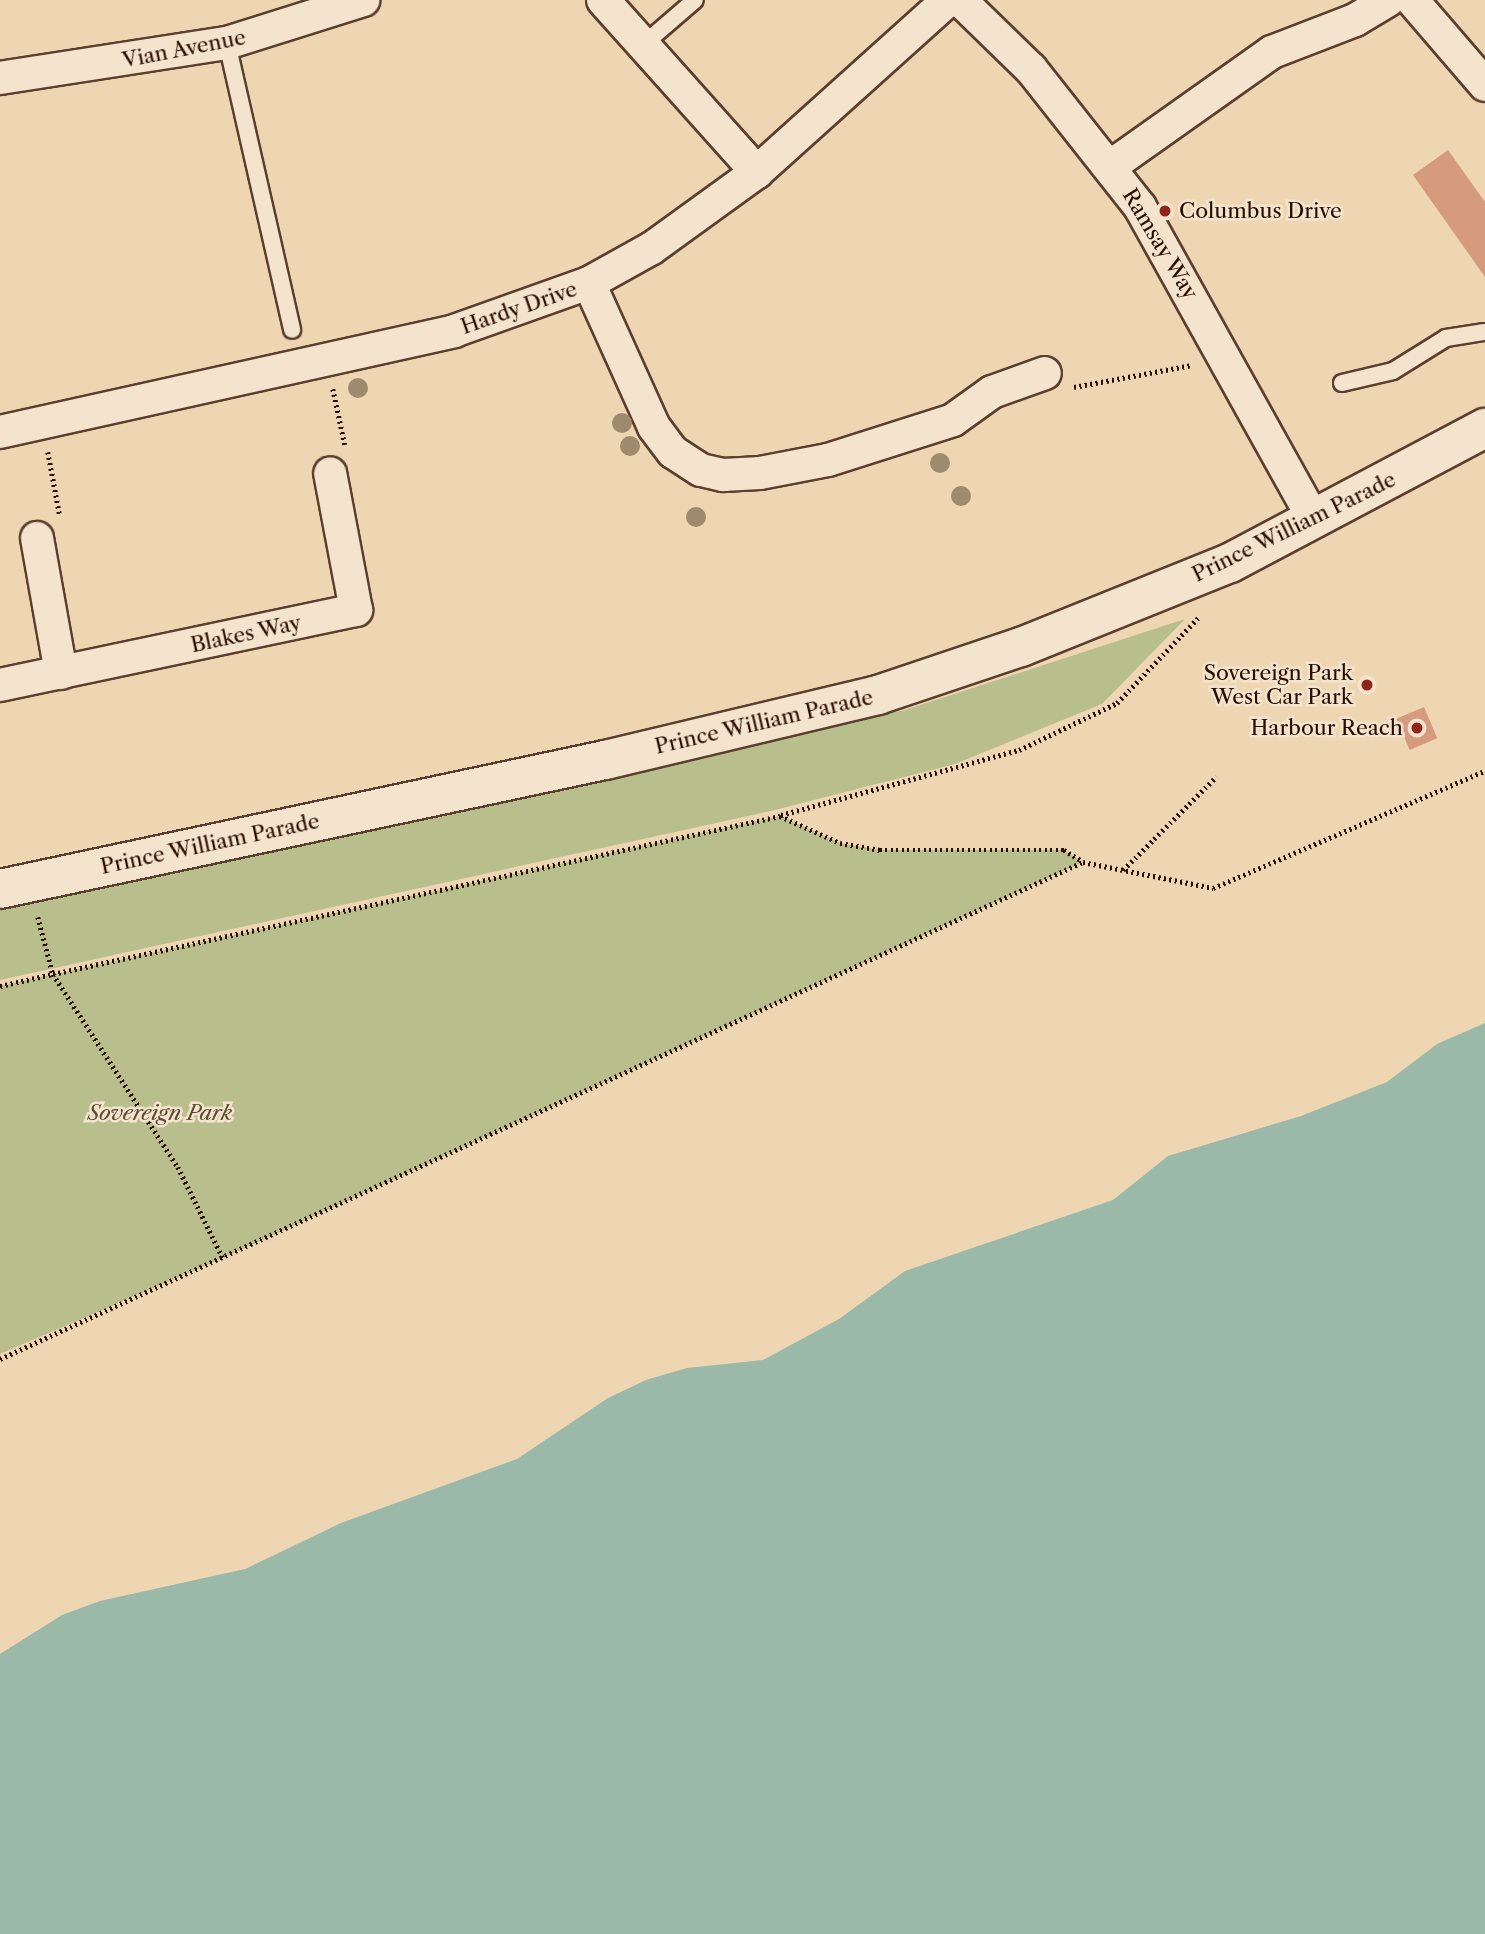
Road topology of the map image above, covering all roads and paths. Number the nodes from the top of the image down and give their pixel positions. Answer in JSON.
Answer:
{"nodes":[{"id":1,"x":363,"y":0,"type":"edge"},
{"id":2,"x":603,"y":0,"type":"edge"},
{"id":3,"x":695,"y":0,"type":"edge"},
{"id":4,"x":948,"y":0,"type":"edge"},
{"id":5,"x":960,"y":0,"type":"edge"},
{"id":6,"x":1388,"y":0,"type":"edge"},
{"id":7,"x":1412,"y":0,"type":"edge"},
{"id":8,"x":305,"y":9,"type":"edge"},
{"id":9,"x":227,"y":43,"type":"junction"},
{"id":10,"x":644,"y":44,"type":"junction"},
{"id":11,"x":0,"y":78,"type":"edge"},
{"id":12,"x":1485,"y":85,"type":"edge"},
{"id":13,"x":1111,"y":166,"type":"junction"},
{"id":14,"x":757,"y":172,"type":"junction"},
{"id":15,"x":589,"y":283,"type":"junction"},
{"id":16,"x":292,"y":330,"type":"dead end"},
{"id":17,"x":1485,"y":332,"type":"edge"},
{"id":18,"x":1228,"y":359,"type":"junction"},
{"id":19,"x":324,"y":361,"type":"junction"},
{"id":20,"x":1045,"y":373,"type":"joint"},
{"id":21,"x":1342,"y":383,"type":"dead end"},
{"id":22,"x":43,"y":424,"type":"junction"},
{"id":23,"x":1485,"y":428,"type":"edge"},
{"id":24,"x":0,"y":432,"type":"edge"},
{"id":25,"x":330,"y":474,"type":"joint"},
{"id":26,"x":1315,"y":521,"type":"junction"},
{"id":27,"x":37,"y":538,"type":"joint"},
{"id":28,"x":1201,"y":616,"type":"dead end"},
{"id":29,"x":61,"y":673,"type":"junction"},
{"id":30,"x":0,"y":685,"type":"edge"},
{"id":31,"x":1485,"y":771,"type":"edge"},
{"id":32,"x":1216,"y":777,"type":"dead end"},
{"id":33,"x":780,"y":816,"type":"junction"},
{"id":34,"x":1083,"y":862,"type":"junction"},
{"id":35,"x":1123,"y":870,"type":"junction"},
{"id":36,"x":14,"y":886,"type":"edge"},
{"id":37,"x":53,"y":974,"type":"junction"},
{"id":38,"x":0,"y":986,"type":"edge"},
{"id":39,"x":223,"y":1258,"type":"junction"},
{"id":40,"x":0,"y":1359,"type":"edge"}],
"edges":[{"from":1,"to":8,"type":"street","name":"Vian Avenue"},
{"from":2,"to":10,"type":"street"},
{"from":3,"to":10,"type":"lane"},
{"from":4,"to":14,"type":"street","name":"Hardy Drive"},
{"from":5,"to":13,"type":"street","name":"Ramsay Way"},
{"from":6,"to":13,"type":"street"},
{"from":7,"to":12,"type":"street"},
{"from":8,"to":9,"type":"street","name":"Vian Avenue"},
{"from":9,"to":11,"type":"street","name":"Vian Avenue"},
{"from":9,"to":16,"type":"lane"},
{"from":10,"to":14,"type":"street"},
{"from":13,"to":18,"type":"street","name":"Ramsay Way"},
{"from":14,"to":15,"type":"street","name":"Hardy Drive"},
{"from":15,"to":19,"type":"street","name":"Hardy Drive"},
{"from":15,"to":20,"type":"street"},
{"from":17,"to":21,"type":"lane"},
{"from":18,"to":20,"type":"path"},
{"from":18,"to":26,"type":"street","name":"Ramsay Way"},
{"from":19,"to":22,"type":"street","name":"Hardy Drive"},
{"from":19,"to":25,"type":"path"},
{"from":22,"to":24,"type":"street","name":"Hardy Drive"},
{"from":22,"to":27,"type":"path"},
{"from":23,"to":26,"type":"street","name":"Prince William Parade"},
{"from":25,"to":29,"type":"street","name":"Blakes Way"},
{"from":26,"to":36,"type":"street","name":"Prince William Parade"},
{"from":27,"to":29,"type":"street"},
{"from":28,"to":33,"type":"path"},
{"from":29,"to":30,"type":"street","name":"Blakes Way"},
{"from":31,"to":35,"type":"path"},
{"from":32,"to":35,"type":"path"},
{"from":33,"to":34,"type":"path"},
{"from":33,"to":37,"type":"path"},
{"from":34,"to":35,"type":"path"},
{"from":34,"to":39,"type":"path"},
{"from":36,"to":37,"type":"path"},
{"from":37,"to":38,"type":"path"},
{"from":37,"to":39,"type":"path"},
{"from":39,"to":40,"type":"path"}]}
